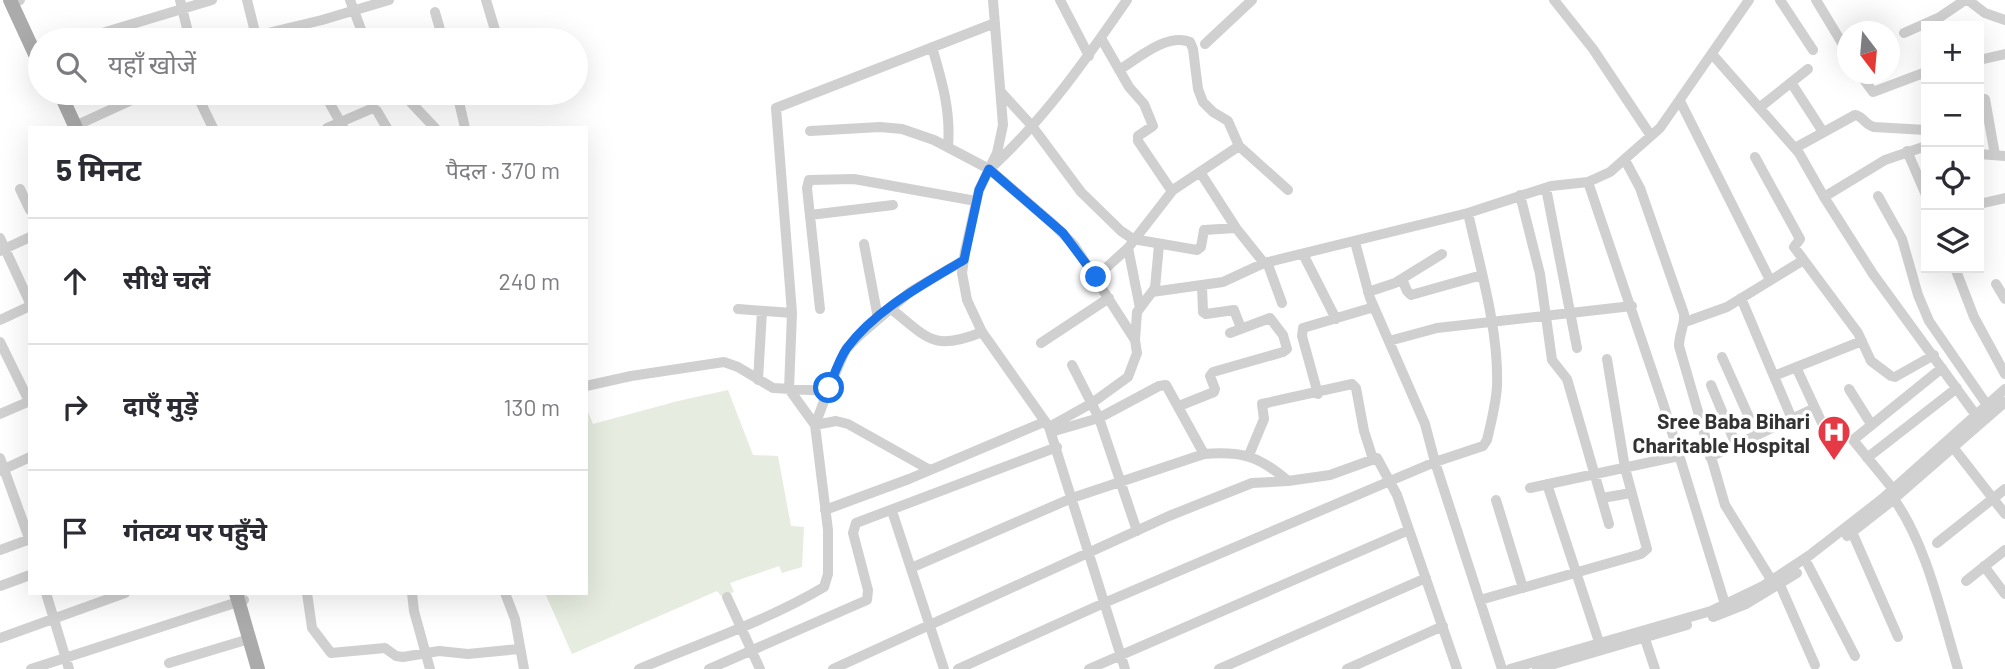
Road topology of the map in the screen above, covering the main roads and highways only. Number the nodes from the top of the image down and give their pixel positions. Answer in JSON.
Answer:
{"nodes":[{"id":1,"x":10,"y":0,"type":"edge"},
{"id":2,"x":19,"y":0,"type":"edge"},
{"id":3,"x":31,"y":28,"type":"edge"},
{"id":4,"x":28,"y":39,"type":"edge"},
{"id":5,"x":59,"y":105,"type":"edge"},
{"id":6,"x":65,"y":105,"type":"edge"},
{"id":7,"x":72,"y":126,"type":"edge"},
{"id":8,"x":73,"y":126,"type":"edge"},
{"id":9,"x":240,"y":597,"type":"edge"},
{"id":10,"x":261,"y":669,"type":"edge"}],
"edges":[{"from":1,"to":4,"type":"main road"},
{"from":2,"to":3,"type":"main road"},
{"from":5,"to":7,"type":"main road"},
{"from":6,"to":8,"type":"main road"},
{"from":9,"to":10,"type":"main road"},
{"from":9,"to":10,"type":"main road"}]}
